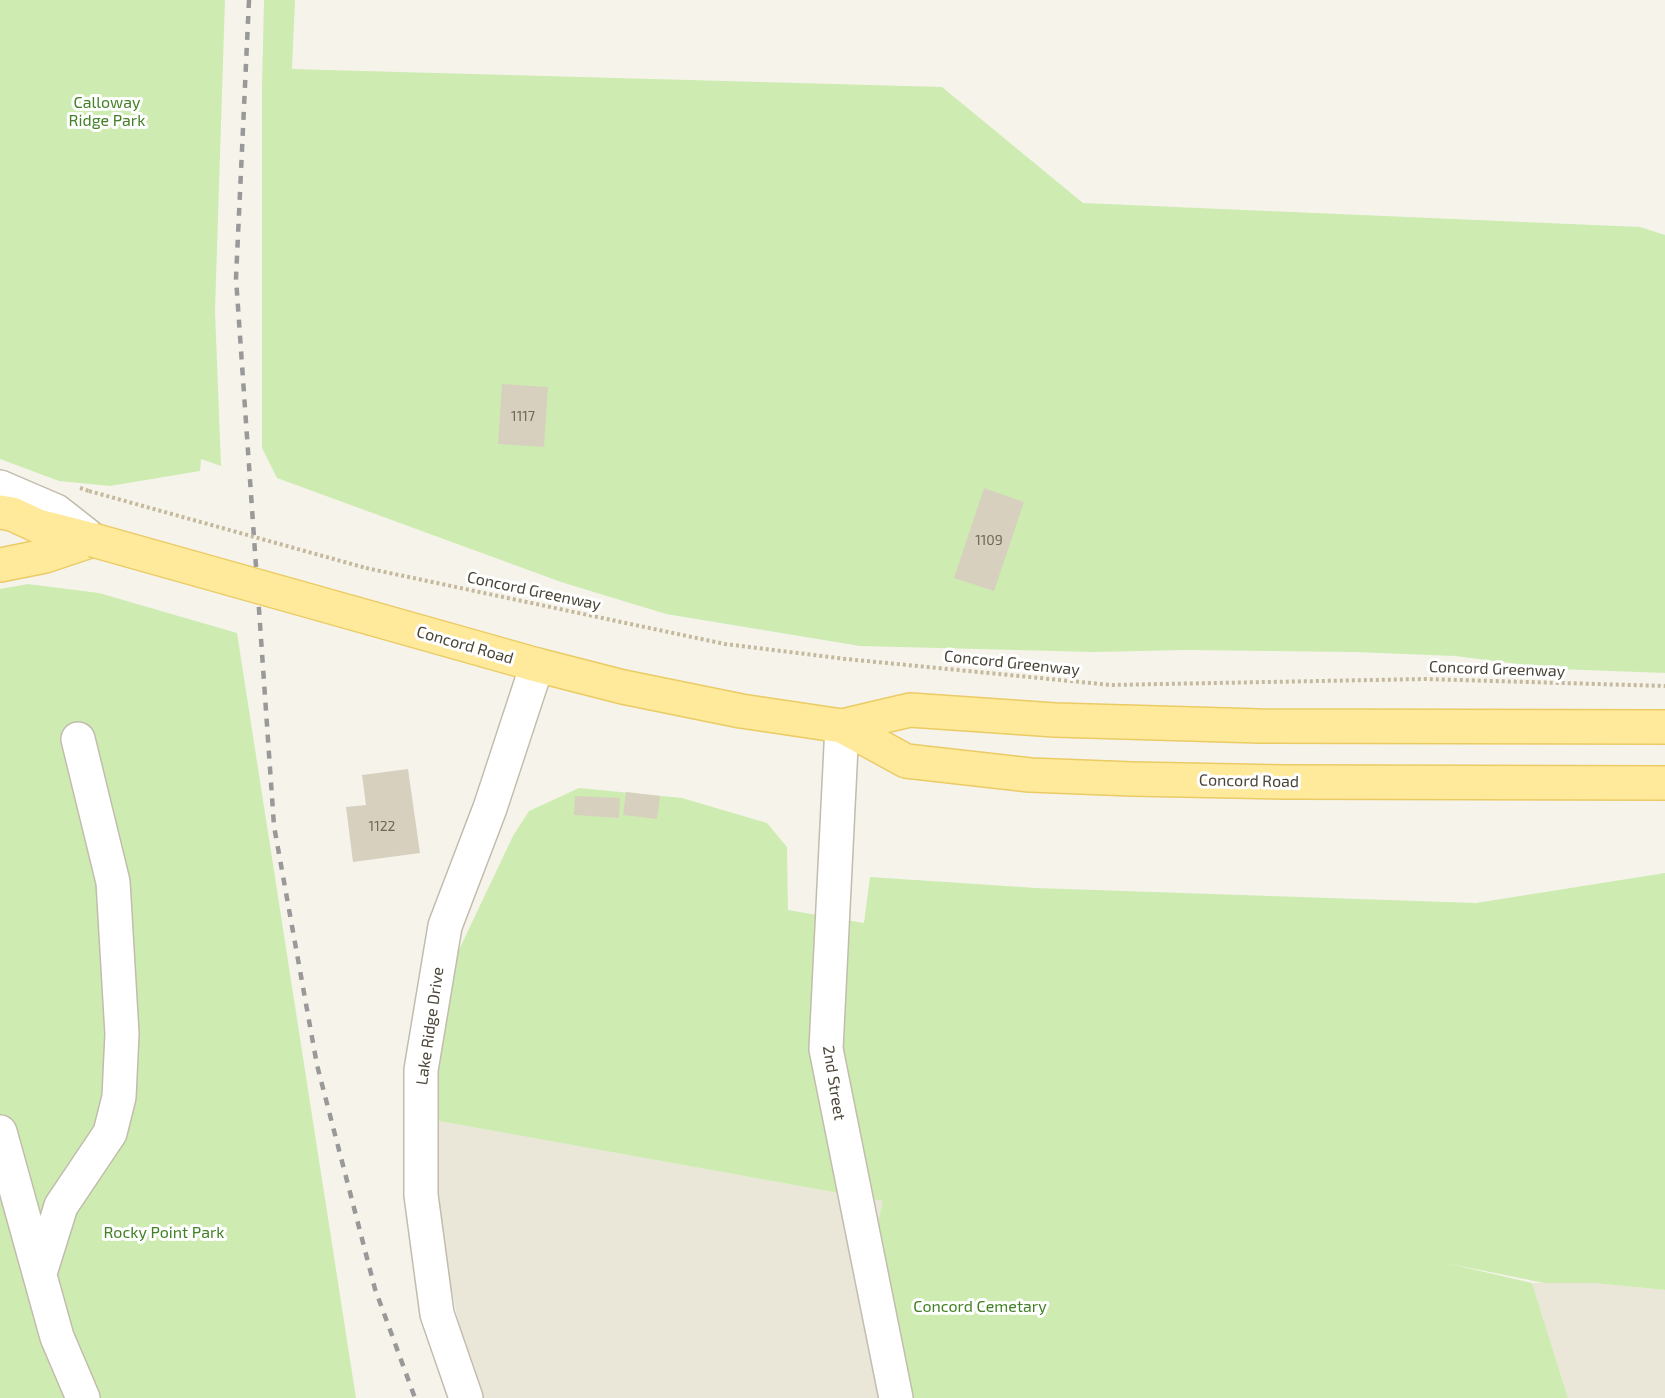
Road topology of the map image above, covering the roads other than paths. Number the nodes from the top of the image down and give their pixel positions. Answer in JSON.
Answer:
{"nodes":[{"id":1,"x":0,"y":487,"type":"edge"},
{"id":2,"x":0,"y":512,"type":"edge"},
{"id":3,"x":38,"y":526,"type":"junction"},
{"id":4,"x":0,"y":527,"type":"edge"},
{"id":5,"x":93,"y":540,"type":"junction"},
{"id":6,"x":0,"y":564,"type":"edge"},
{"id":7,"x":537,"y":665,"type":"junction"},
{"id":8,"x":842,"y":726,"type":"junction"},
{"id":9,"x":1665,"y":727,"type":"edge"},
{"id":10,"x":78,"y":739,"type":"dead end"},
{"id":11,"x":1665,"y":783,"type":"edge"},
{"id":12,"x":0,"y":1132,"type":"edge"},
{"id":13,"x":40,"y":1273,"type":"junction"},
{"id":14,"x":83,"y":1398,"type":"edge"},
{"id":15,"x":466,"y":1398,"type":"edge"},
{"id":16,"x":896,"y":1398,"type":"edge"}],
"edges":[{"from":1,"to":5,"type":"street"},
{"from":2,"to":3,"type":"main road"},
{"from":3,"to":4,"type":"main road"},
{"from":3,"to":5,"type":"main road","name":"Concord Road"},
{"from":5,"to":6,"type":"main road"},
{"from":5,"to":7,"type":"main road","name":"Concord Road","bridge":true},
{"from":7,"to":8,"type":"main road","name":"Concord Road"},
{"from":7,"to":15,"type":"street","name":"Lake Ridge Drive"},
{"from":8,"to":9,"type":"main road","name":"Concord Road"},
{"from":8,"to":11,"type":"main road","name":"Concord Road"},
{"from":8,"to":16,"type":"street","name":"2nd Street"},
{"from":10,"to":13,"type":"street"},
{"from":12,"to":13,"type":"street"},
{"from":13,"to":14,"type":"street"}]}
